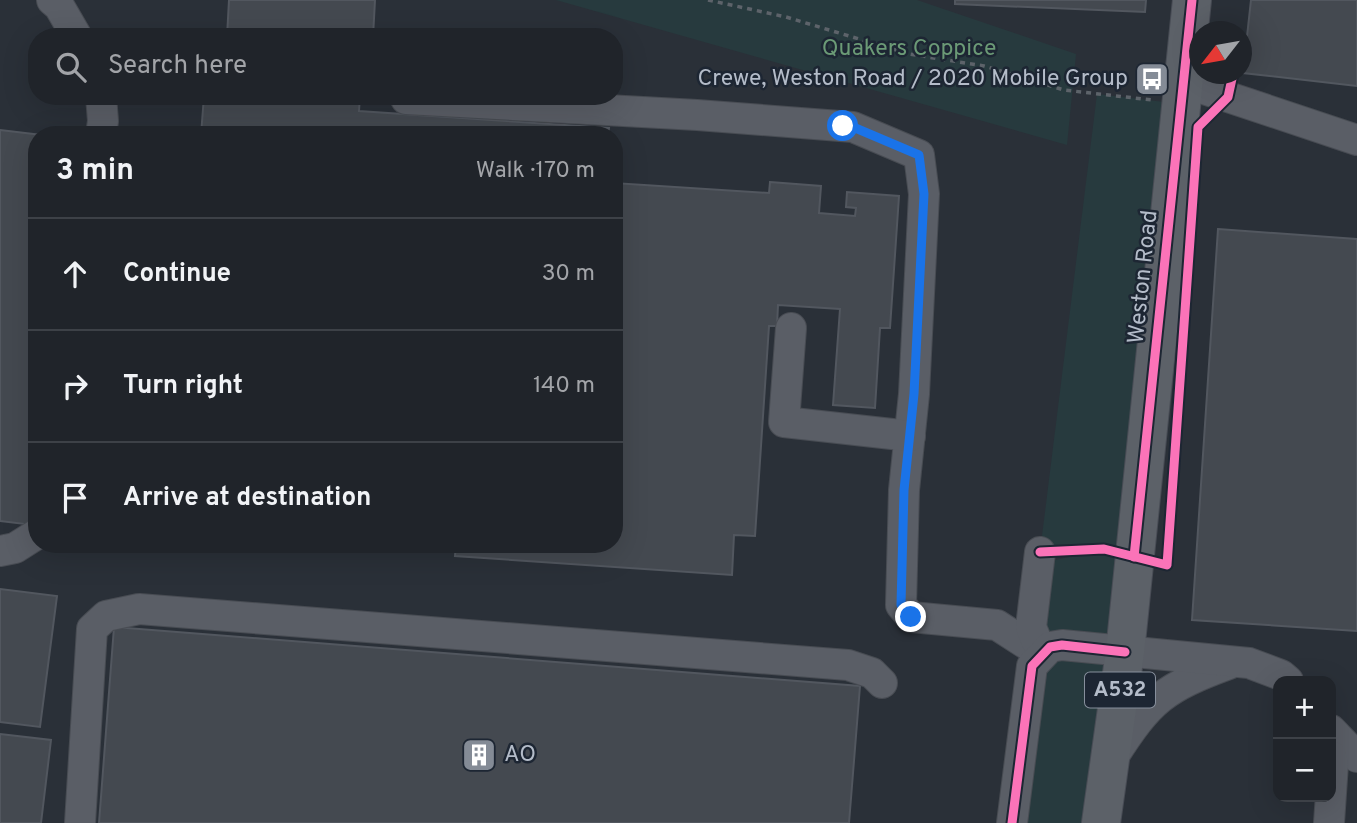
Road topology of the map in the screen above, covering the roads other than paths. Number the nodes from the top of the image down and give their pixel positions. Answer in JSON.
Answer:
{"nodes":[{"id":1,"x":52,"y":0,"type":"edge"},
{"id":2,"x":1192,"y":0,"type":"edge"},
{"id":3,"x":73,"y":28,"type":"edge"},
{"id":4,"x":1182,"y":93,"type":"junction"},
{"id":5,"x":102,"y":105,"type":"edge"},
{"id":6,"x":515,"y":105,"type":"edge"},
{"id":7,"x":102,"y":126,"type":"edge"},
{"id":8,"x":1357,"y":140,"type":"edge"},
{"id":9,"x":791,"y":328,"type":"dead end"},
{"id":10,"x":909,"y":436,"type":"junction"},
{"id":11,"x":28,"y":540,"type":"edge"},
{"id":12,"x":0,"y":551,"type":"edge"},
{"id":13,"x":1040,"y":552,"type":"dead end"},
{"id":14,"x":1125,"y":652,"type":"junction"},
{"id":15,"x":1042,"y":654,"type":"junction"},
{"id":16,"x":1236,"y":662,"type":"junction"},
{"id":17,"x":1282,"y":676,"type":"edge"},
{"id":18,"x":882,"y":683,"type":"dead end"},
{"id":19,"x":1336,"y":735,"type":"edge"},
{"id":20,"x":1357,"y":757,"type":"edge"},
{"id":21,"x":1110,"y":764,"type":"junction"},
{"id":22,"x":1330,"y":802,"type":"edge"},
{"id":23,"x":80,"y":823,"type":"edge"},
{"id":24,"x":1012,"y":823,"type":"edge"},
{"id":25,"x":1101,"y":823,"type":"edge"},
{"id":26,"x":1329,"y":823,"type":"edge"}],
"edges":[{"from":1,"to":3,"type":"street"},
{"from":2,"to":4,"type":"main road","name":"Weston Road","number":"A532"},
{"from":4,"to":8,"type":"street"},
{"from":4,"to":14,"type":"main road","name":"Weston Road","number":"A532"},
{"from":5,"to":7,"type":"street"},
{"from":6,"to":10,"type":"street"},
{"from":9,"to":10,"type":"street"},
{"from":10,"to":15,"type":"street"},
{"from":11,"to":12,"type":"street"},
{"from":13,"to":15,"type":"street"},
{"from":14,"to":15,"type":"street"},
{"from":14,"to":16,"type":"street"},
{"from":14,"to":21,"type":"main road","name":"Weston Road","number":"A532"},
{"from":15,"to":24,"type":"street"},
{"from":16,"to":17,"type":"street"},
{"from":16,"to":21,"type":"street"},
{"from":18,"to":23,"type":"street"},
{"from":19,"to":20,"type":"street"},
{"from":21,"to":25,"type":"main road","name":"Weston Road","number":"A532"},
{"from":22,"to":26,"type":"street"}]}
